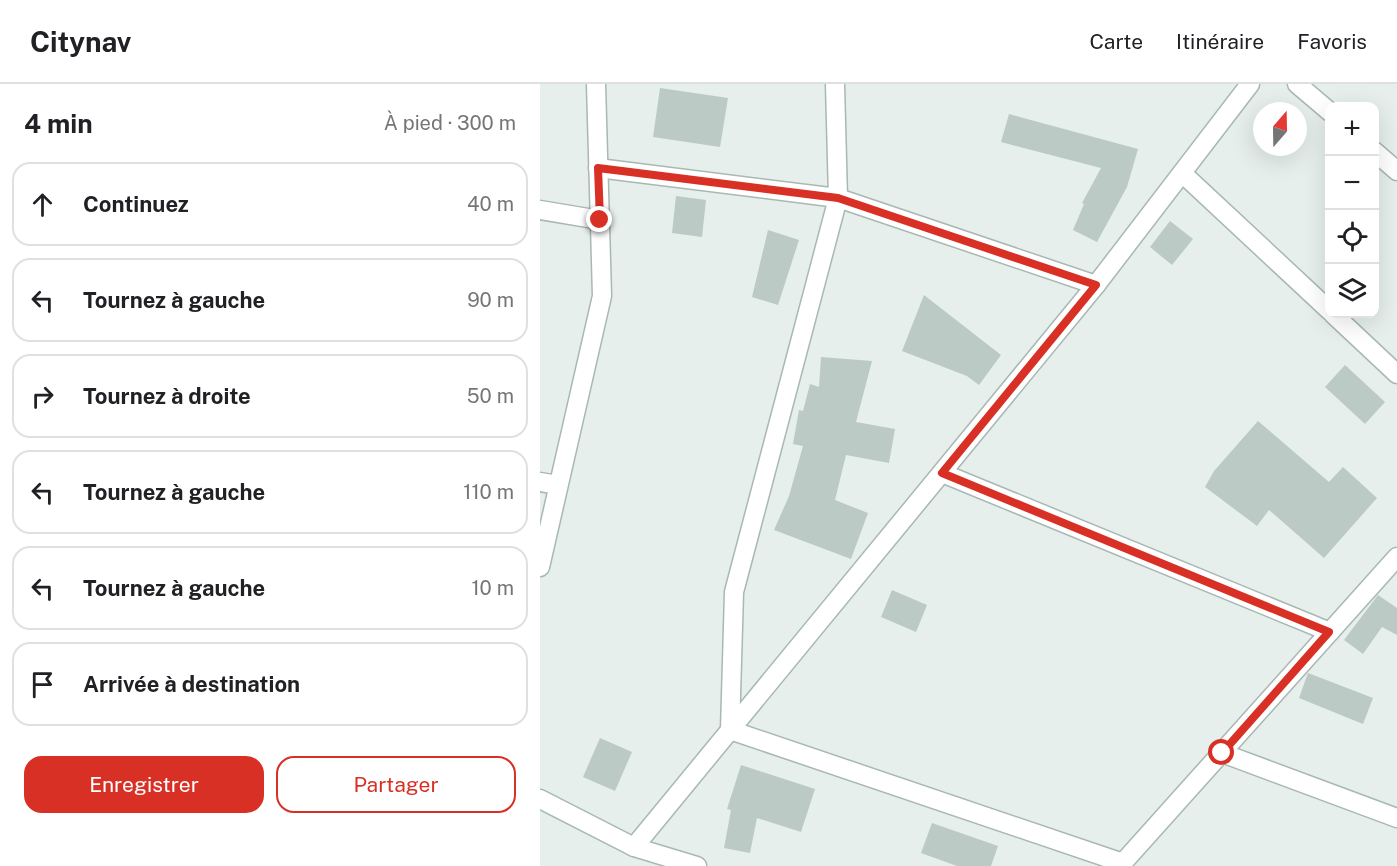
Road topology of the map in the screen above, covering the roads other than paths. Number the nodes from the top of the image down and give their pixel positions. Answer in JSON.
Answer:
{"nodes":[{"id":1,"x":596,"y":84,"type":"edge"},
{"id":2,"x":835,"y":84,"type":"edge"},
{"id":3,"x":1250,"y":84,"type":"edge"},
{"id":4,"x":1298,"y":84,"type":"edge"},
{"id":5,"x":1325,"y":108,"type":"edge"},
{"id":6,"x":1379,"y":155,"type":"edge"},
{"id":7,"x":598,"y":168,"type":"junction"},
{"id":8,"x":1397,"y":171,"type":"edge"},
{"id":9,"x":1182,"y":173,"type":"junction"},
{"id":10,"x":838,"y":198,"type":"junction"},
{"id":11,"x":540,"y":210,"type":"edge"},
{"id":12,"x":600,"y":220,"type":"junction"},
{"id":13,"x":1096,"y":285,"type":"junction"},
{"id":14,"x":1325,"y":306,"type":"edge"},
{"id":15,"x":1337,"y":318,"type":"edge"},
{"id":16,"x":1397,"y":374,"type":"edge"},
{"id":17,"x":942,"y":473,"type":"junction"},
{"id":18,"x":540,"y":482,"type":"edge"},
{"id":19,"x":558,"y":485,"type":"junction"},
{"id":20,"x":1397,"y":557,"type":"edge"},
{"id":21,"x":540,"y":567,"type":"edge"},
{"id":22,"x":1329,"y":632,"type":"junction"},
{"id":23,"x":730,"y":730,"type":"junction"},
{"id":24,"x":1222,"y":753,"type":"junction"},
{"id":25,"x":540,"y":799,"type":"edge"},
{"id":26,"x":1397,"y":818,"type":"edge"},
{"id":27,"x":634,"y":848,"type":"junction"},
{"id":28,"x":1122,"y":865,"type":"edge"},
{"id":29,"x":697,"y":866,"type":"edge"}],
"edges":[{"from":1,"to":7,"type":"street"},
{"from":2,"to":10,"type":"street"},
{"from":3,"to":9,"type":"street"},
{"from":4,"to":5,"type":"street"},
{"from":6,"to":8,"type":"street"},
{"from":7,"to":10,"type":"street"},
{"from":7,"to":12,"type":"street"},
{"from":9,"to":13,"type":"street"},
{"from":9,"to":14,"type":"street"},
{"from":10,"to":13,"type":"street"},
{"from":10,"to":23,"type":"street"},
{"from":11,"to":12,"type":"street"},
{"from":12,"to":19,"type":"street"},
{"from":13,"to":17,"type":"street"},
{"from":15,"to":16,"type":"street"},
{"from":17,"to":22,"type":"street"},
{"from":17,"to":23,"type":"street"},
{"from":18,"to":19,"type":"street"},
{"from":19,"to":21,"type":"street"},
{"from":20,"to":22,"type":"street"},
{"from":22,"to":24,"type":"street"},
{"from":23,"to":27,"type":"street"},
{"from":23,"to":28,"type":"street"},
{"from":24,"to":26,"type":"street"},
{"from":24,"to":28,"type":"street"},
{"from":25,"to":27,"type":"street"},
{"from":27,"to":29,"type":"street"}]}
